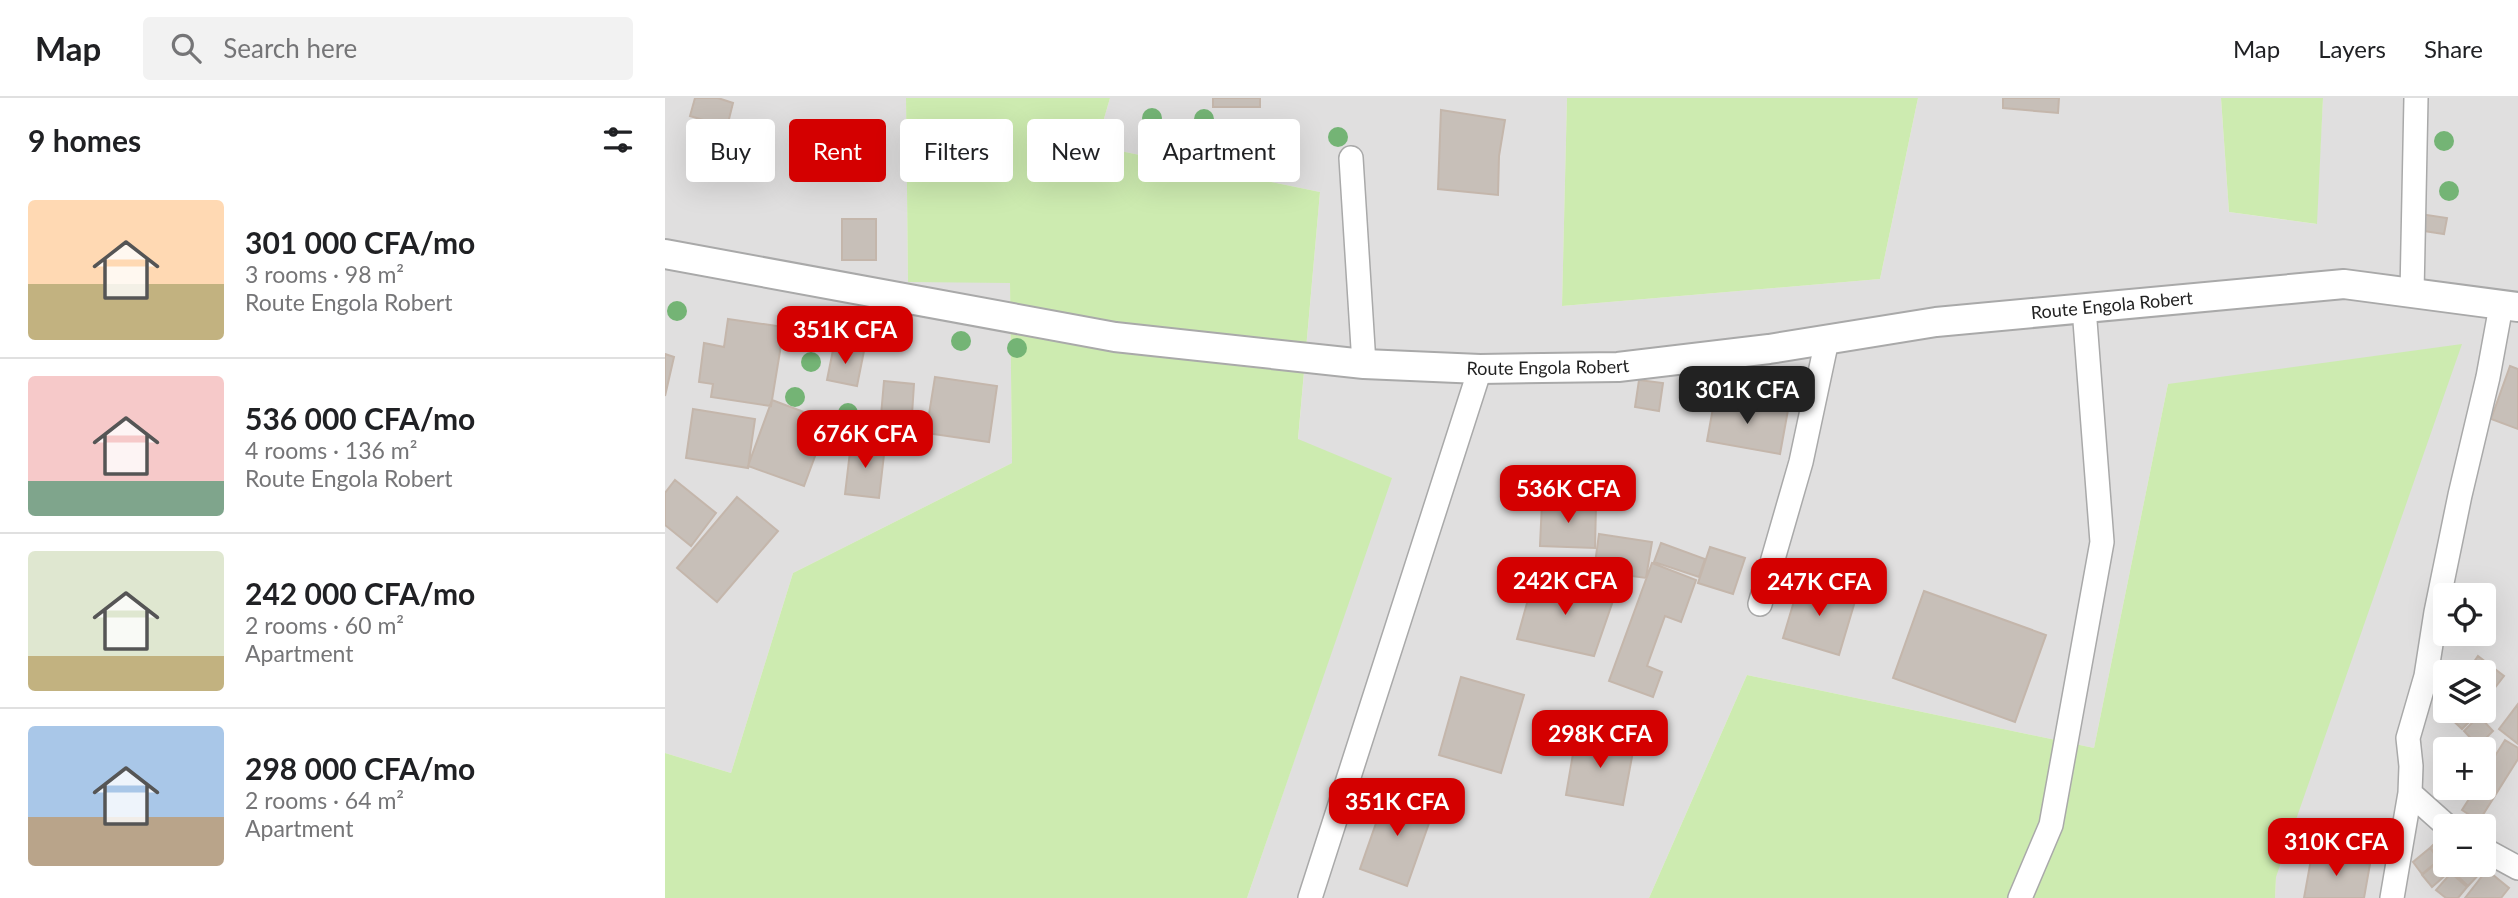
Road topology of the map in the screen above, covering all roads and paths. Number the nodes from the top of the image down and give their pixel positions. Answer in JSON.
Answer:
{"nodes":[{"id":1,"x":2416,"y":98,"type":"edge"},
{"id":2,"x":1351,"y":158,"type":"dead end"},
{"id":3,"x":665,"y":254,"type":"edge"},
{"id":4,"x":2412,"y":293,"type":"junction"},
{"id":5,"x":2513,"y":305,"type":"edge"},
{"id":6,"x":2084,"y":308,"type":"junction"},
{"id":7,"x":1827,"y":340,"type":"junction"},
{"id":8,"x":1364,"y":364,"type":"junction"},
{"id":9,"x":1480,"y":369,"type":"junction"},
{"id":10,"x":1760,"y":604,"type":"dead end"},
{"id":11,"x":2410,"y":793,"type":"junction"},
{"id":12,"x":2434,"y":814,"type":"edge"},
{"id":13,"x":2496,"y":856,"type":"edge"},
{"id":14,"x":2518,"y":869,"type":"edge"},
{"id":15,"x":1313,"y":897,"type":"edge"},
{"id":16,"x":2020,"y":898,"type":"edge"},
{"id":17,"x":2392,"y":898,"type":"edge"}],
"edges":[{"from":1,"to":4,"type":"street"},
{"from":2,"to":8,"type":"street"},
{"from":3,"to":8,"type":"street","name":"Route Engola Robert"},
{"from":4,"to":5,"type":"street","name":"Route Engola Robert"},
{"from":4,"to":6,"type":"street","name":"Route Engola Robert"},
{"from":5,"to":11,"type":"street"},
{"from":6,"to":7,"type":"street","name":"Route Engola Robert"},
{"from":6,"to":16,"type":"street"},
{"from":7,"to":9,"type":"street","name":"Route Engola Robert"},
{"from":7,"to":10,"type":"street"},
{"from":8,"to":9,"type":"street","name":"Route Engola Robert"},
{"from":9,"to":15,"type":"street"},
{"from":11,"to":12,"type":"street"},
{"from":11,"to":17,"type":"street"},
{"from":13,"to":14,"type":"street"}]}
